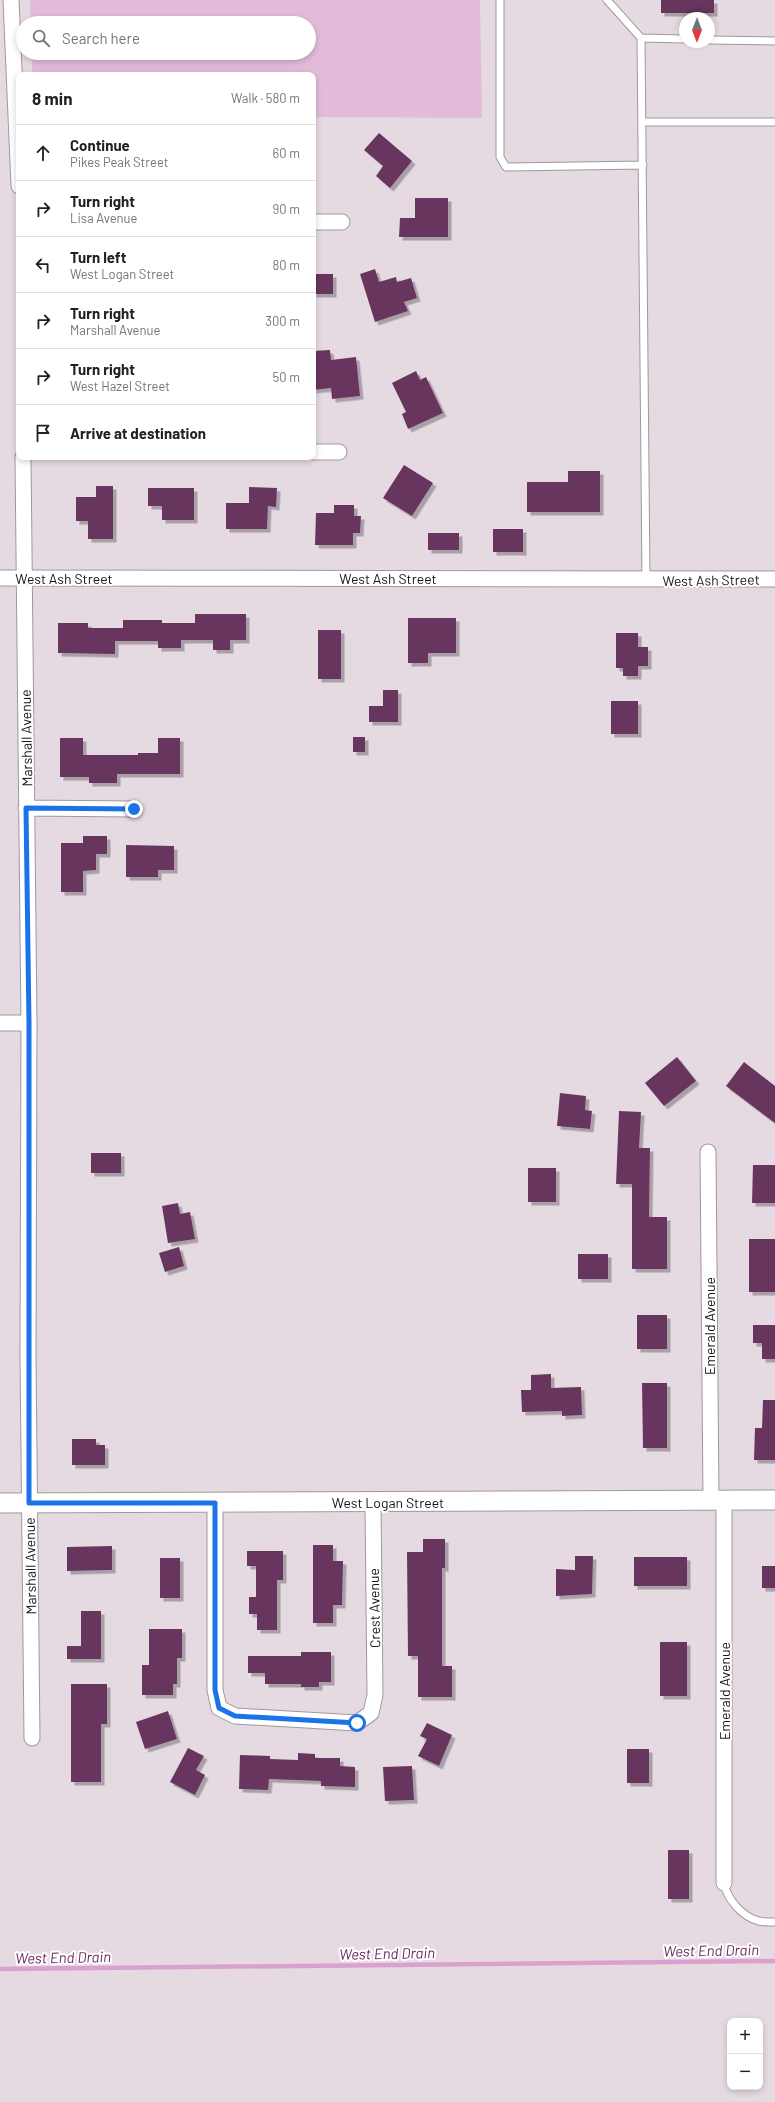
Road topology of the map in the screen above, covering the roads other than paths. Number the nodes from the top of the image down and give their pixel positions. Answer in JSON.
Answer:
{"nodes":[{"id":1,"x":11,"y":0,"type":"edge"},
{"id":2,"x":500,"y":0,"type":"edge"},
{"id":3,"x":607,"y":0,"type":"edge"},
{"id":4,"x":641,"y":38,"type":"junction"},
{"id":5,"x":679,"y":39,"type":"edge"},
{"id":6,"x":715,"y":40,"type":"edge"},
{"id":7,"x":775,"y":41,"type":"edge"},
{"id":8,"x":16,"y":116,"type":"edge"},
{"id":9,"x":643,"y":122,"type":"junction"},
{"id":10,"x":775,"y":122,"type":"edge"},
{"id":11,"x":643,"y":165,"type":"junction"},
{"id":12,"x":316,"y":222,"type":"edge"},
{"id":13,"x":342,"y":222,"type":"dead end"},
{"id":14,"x":316,"y":452,"type":"edge"},
{"id":15,"x":339,"y":452,"type":"dead end"},
{"id":16,"x":23,"y":460,"type":"edge"},
{"id":17,"x":0,"y":578,"type":"edge"},
{"id":18,"x":24,"y":578,"type":"junction"},
{"id":19,"x":775,"y":579,"type":"edge"},
{"id":20,"x":646,"y":580,"type":"junction"},
{"id":21,"x":26,"y":808,"type":"junction"},
{"id":22,"x":134,"y":809,"type":"dead end"},
{"id":23,"x":0,"y":1023,"type":"edge"},
{"id":24,"x":29,"y":1023,"type":"junction"},
{"id":25,"x":708,"y":1152,"type":"dead end"},
{"id":26,"x":717,"y":1500,"type":"junction"},
{"id":27,"x":775,"y":1500,"type":"edge"},
{"id":28,"x":0,"y":1503,"type":"edge"},
{"id":29,"x":29,"y":1503,"type":"junction"},
{"id":30,"x":215,"y":1503,"type":"junction"},
{"id":31,"x":373,"y":1503,"type":"junction"},
{"id":32,"x":32,"y":1738,"type":"dead end"},
{"id":33,"x":724,"y":1883,"type":"joint"},
{"id":34,"x":775,"y":1922,"type":"edge"}],
"edges":[{"from":1,"to":8,"type":"street"},
{"from":2,"to":11,"type":"lane"},
{"from":3,"to":4,"type":"lane"},
{"from":4,"to":5,"type":"lane"},
{"from":4,"to":9,"type":"lane"},
{"from":6,"to":7,"type":"lane"},
{"from":9,"to":10,"type":"lane"},
{"from":9,"to":11,"type":"lane"},
{"from":11,"to":20,"type":"lane"},
{"from":12,"to":13,"type":"street"},
{"from":14,"to":15,"type":"street"},
{"from":16,"to":18,"type":"street","name":"Marshall Avenue"},
{"from":17,"to":18,"type":"street","name":"West Ash Street"},
{"from":18,"to":20,"type":"street","name":"West Ash Street"},
{"from":18,"to":21,"type":"street","name":"Marshall Avenue"},
{"from":19,"to":20,"type":"street","name":"West Ash Street"},
{"from":21,"to":22,"type":"street"},
{"from":21,"to":24,"type":"street","name":"Marshall Avenue"},
{"from":23,"to":24,"type":"street"},
{"from":24,"to":29,"type":"street","name":"Marshall Avenue"},
{"from":25,"to":26,"type":"street","name":"Emerald Avenue"},
{"from":26,"to":27,"type":"street","name":"West Logan Street"},
{"from":26,"to":31,"type":"street","name":"West Logan Street"},
{"from":26,"to":33,"type":"street","name":"Emerald Avenue"},
{"from":28,"to":29,"type":"street","name":"West Logan Street"},
{"from":29,"to":30,"type":"street","name":"West Logan Street"},
{"from":29,"to":32,"type":"street","name":"Marshall Avenue"},
{"from":30,"to":31,"type":"street","name":"West Logan Street"},
{"from":30,"to":31,"type":"street","name":"Crest Avenue"},
{"from":33,"to":34,"type":"lane"}]}
